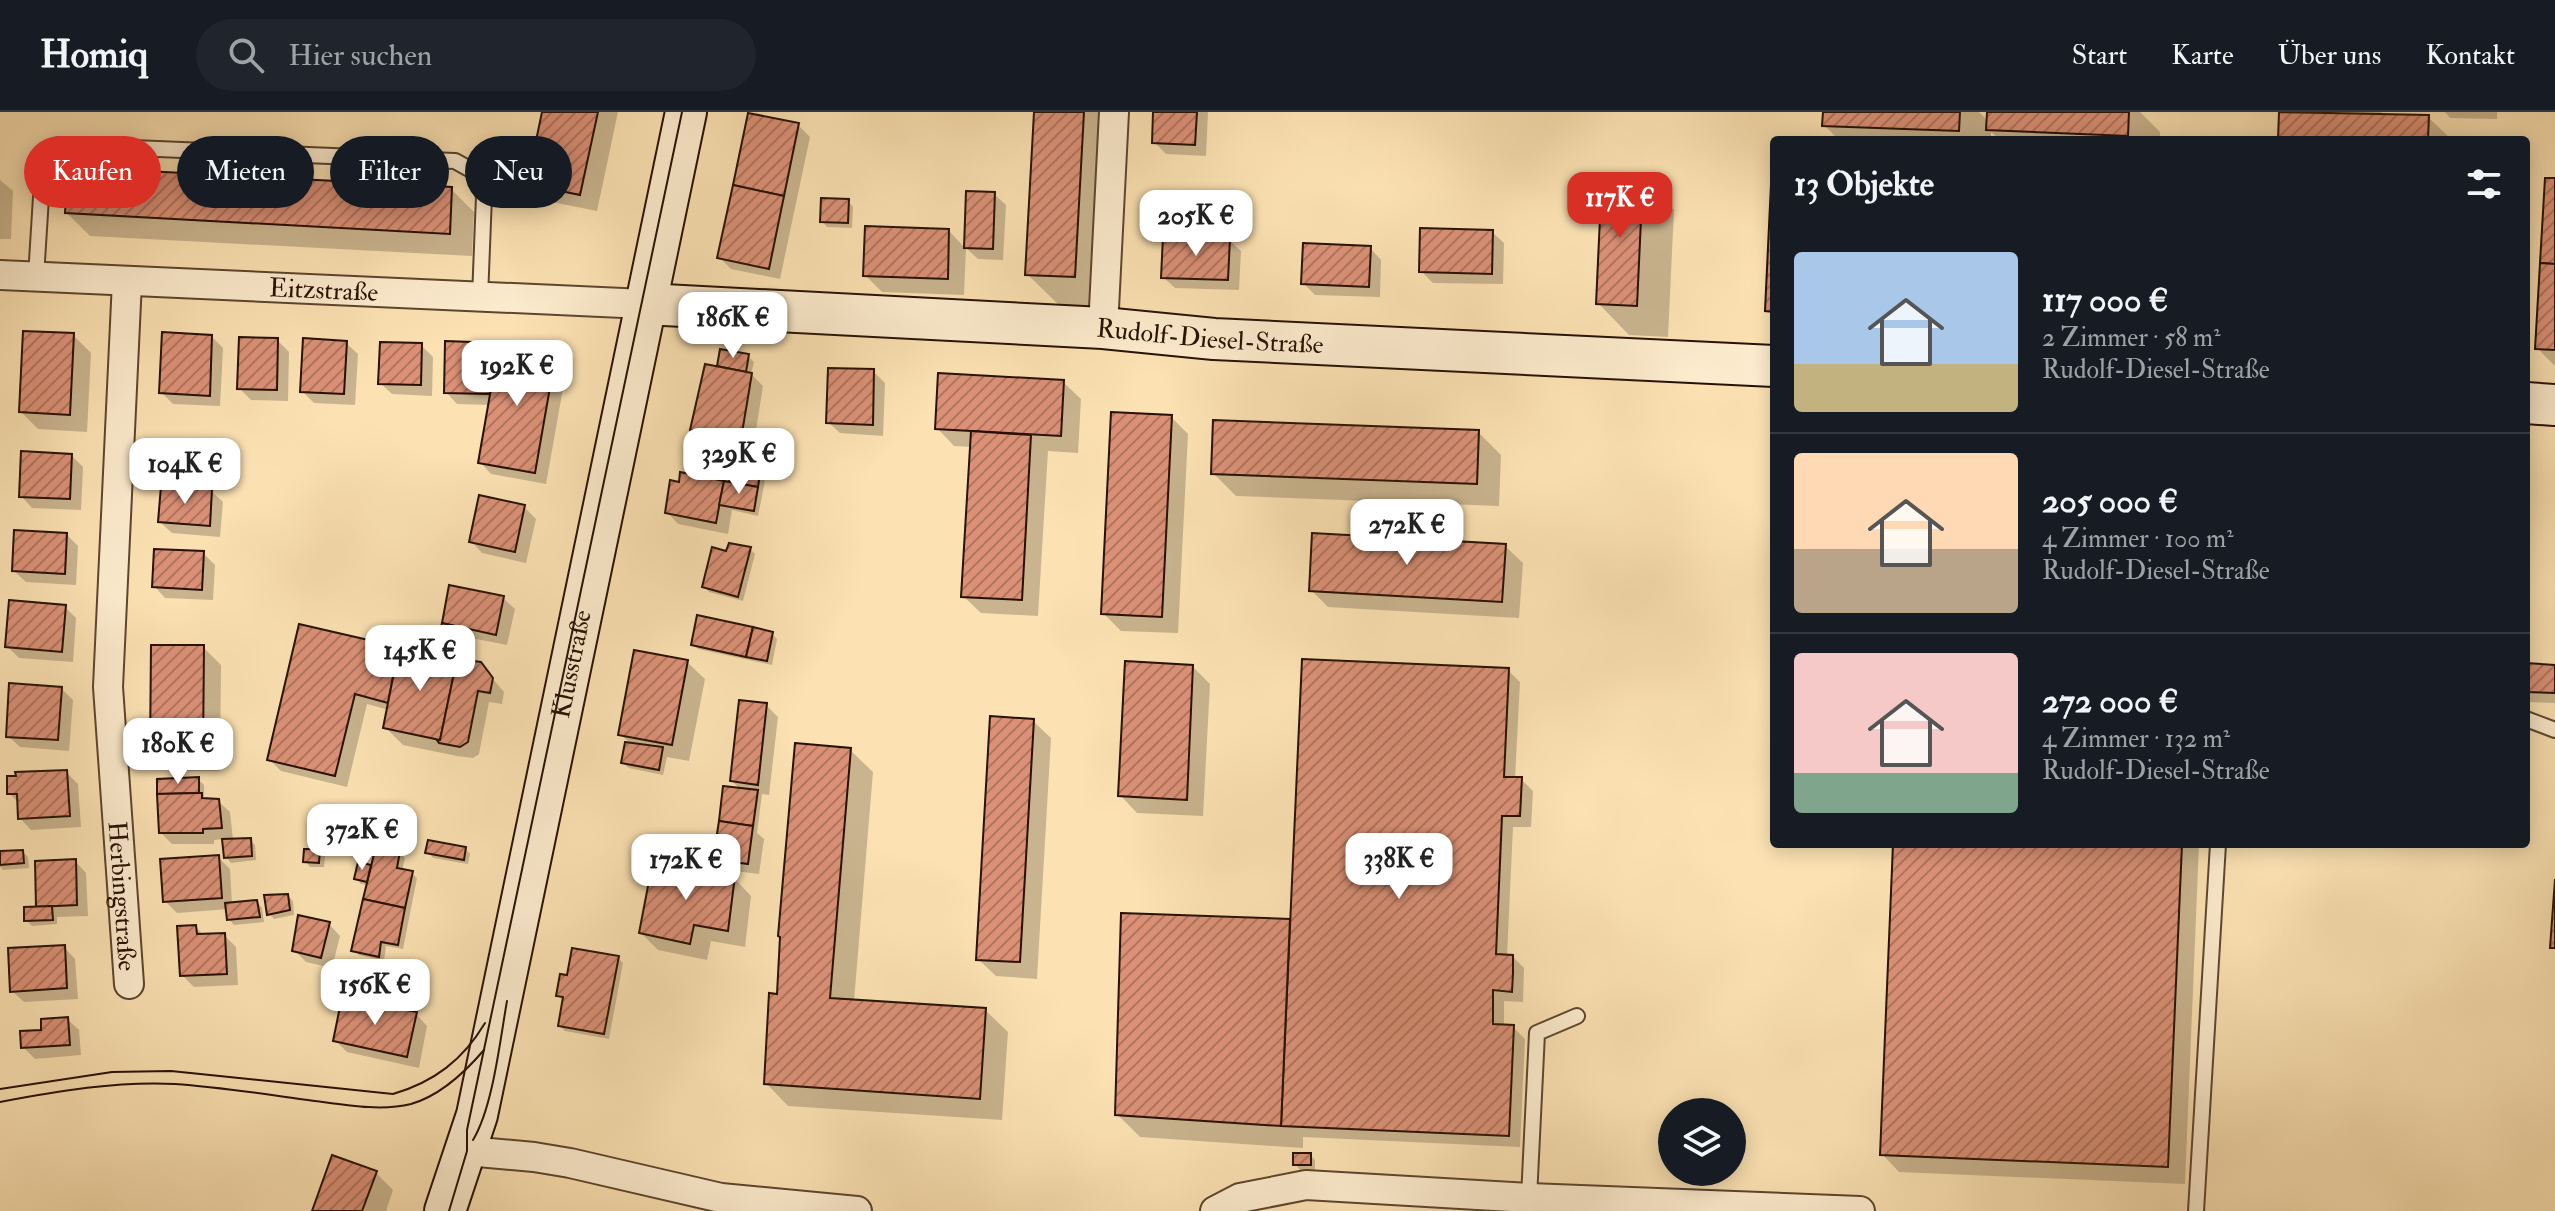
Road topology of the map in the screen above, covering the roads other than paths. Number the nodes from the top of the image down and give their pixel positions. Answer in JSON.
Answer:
{"nodes":[{"id":1,"x":686,"y":112,"type":"edge"},
{"id":2,"x":1114,"y":112,"type":"edge"},
{"id":3,"x":0,"y":275,"type":"edge"},
{"id":4,"x":36,"y":277,"type":"junction"},
{"id":5,"x":127,"y":281,"type":"junction"},
{"id":6,"x":480,"y":298,"type":"junction"},
{"id":7,"x":645,"y":304,"type":"junction"},
{"id":8,"x":1103,"y":328,"type":"junction"},
{"id":9,"x":1770,"y":366,"type":"edge"},
{"id":10,"x":2530,"y":403,"type":"edge"},
{"id":11,"x":2555,"y":405,"type":"edge"},
{"id":12,"x":2530,"y":721,"type":"edge"},
{"id":13,"x":2555,"y":730,"type":"edge"},
{"id":14,"x":2218,"y":848,"type":"edge"},
{"id":15,"x":129,"y":984,"type":"dead end"},
{"id":16,"x":1577,"y":1016,"type":"dead end"},
{"id":17,"x":467,"y":1151,"type":"junction"},
{"id":18,"x":1305,"y":1198,"type":"edge"},
{"id":19,"x":1515,"y":1201,"type":"edge"},
{"id":20,"x":445,"y":1211,"type":"edge"},
{"id":21,"x":857,"y":1211,"type":"edge"},
{"id":22,"x":1215,"y":1211,"type":"edge"},
{"id":23,"x":1860,"y":1211,"type":"edge"},
{"id":24,"x":1867,"y":1211,"type":"edge"},
{"id":25,"x":2196,"y":1211,"type":"edge"}],
"edges":[{"from":1,"to":7,"type":"street","name":"Klusstraße"},
{"from":2,"to":8,"type":"street"},
{"from":3,"to":4,"type":"street","name":"Eitzstraße"},
{"from":4,"to":5,"type":"street","name":"Eitzstraße"},
{"from":4,"to":6,"type":"lane"},
{"from":5,"to":6,"type":"street","name":"Eitzstraße"},
{"from":5,"to":15,"type":"street","name":"Herbingstraße"},
{"from":6,"to":7,"type":"street","name":"Eitzstraße"},
{"from":7,"to":8,"type":"street","name":"Rudolf-Diesel-Straße"},
{"from":7,"to":17,"type":"street","name":"Klusstraße"},
{"from":8,"to":9,"type":"street","name":"Rudolf-Diesel-Straße"},
{"from":10,"to":11,"type":"street"},
{"from":12,"to":13,"type":"lane"},
{"from":14,"to":25,"type":"lane"},
{"from":16,"to":19,"type":"lane"},
{"from":17,"to":20,"type":"street","name":"Klusstraße"},
{"from":17,"to":21,"type":"street"},
{"from":18,"to":19,"type":"street"},
{"from":18,"to":22,"type":"street"},
{"from":19,"to":23,"type":"street"},
{"from":23,"to":24,"type":"lane"}]}
